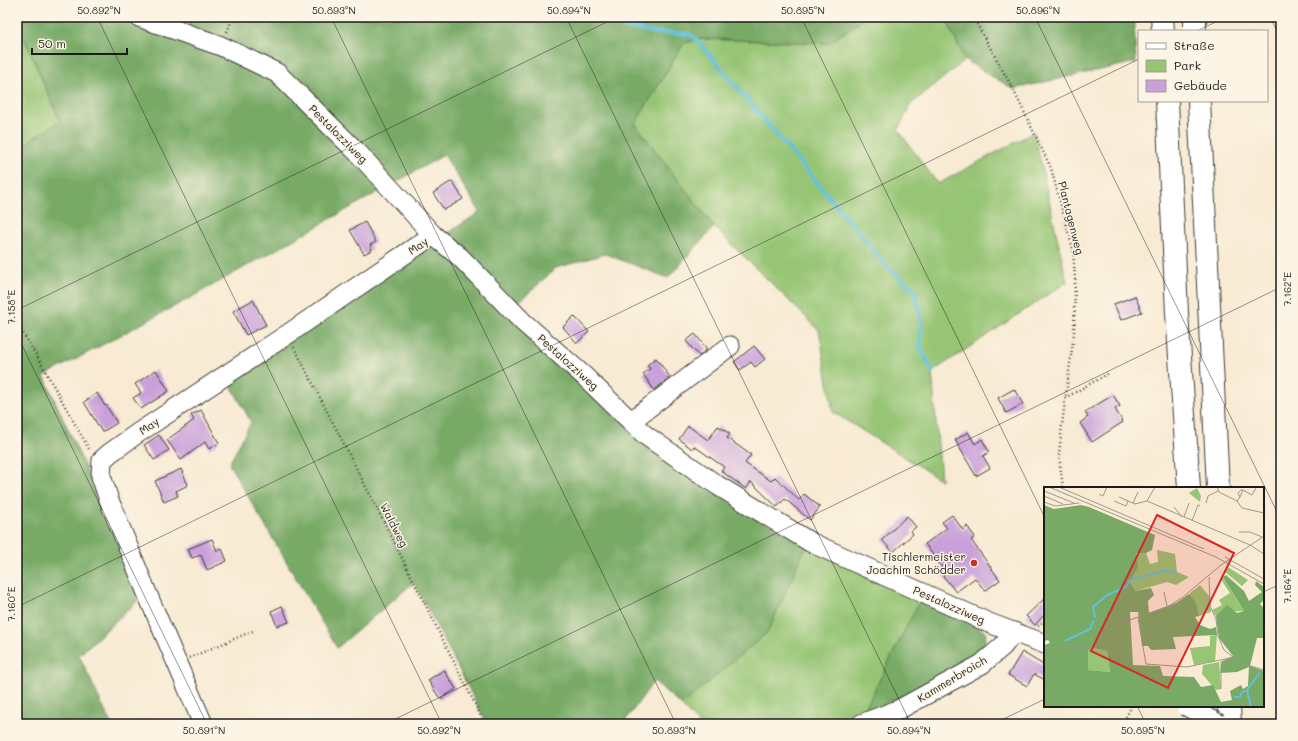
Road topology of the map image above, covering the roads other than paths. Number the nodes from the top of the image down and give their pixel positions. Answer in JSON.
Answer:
{"nodes":[{"id":1,"x":139,"y":17,"type":"edge"},
{"id":2,"x":1162,"y":17,"type":"edge"},
{"id":3,"x":1195,"y":17,"type":"edge"},
{"id":4,"x":1163,"y":30,"type":"edge"},
{"id":5,"x":1195,"y":30,"type":"edge"},
{"id":6,"x":1166,"y":102,"type":"edge"},
{"id":7,"x":1199,"y":102,"type":"edge"},
{"id":8,"x":433,"y":235,"type":"junction"},
{"id":9,"x":730,"y":346,"type":"dead end"},
{"id":10,"x":631,"y":421,"type":"junction"},
{"id":11,"x":1189,"y":487,"type":"edge"},
{"id":12,"x":1218,"y":487,"type":"edge"},
{"id":13,"x":1014,"y":632,"type":"junction"},
{"id":14,"x":1044,"y":644,"type":"edge"},
{"id":15,"x":1188,"y":707,"type":"edge"},
{"id":16,"x":1200,"y":707,"type":"edge"},
{"id":17,"x":1229,"y":707,"type":"edge"},
{"id":18,"x":203,"y":724,"type":"edge"},
{"id":19,"x":860,"y":724,"type":"edge"},
{"id":20,"x":1200,"y":724,"type":"edge"},
{"id":21,"x":1219,"y":724,"type":"edge"},
{"id":22,"x":1230,"y":724,"type":"edge"}],
"edges":[{"from":1,"to":8,"type":"street","name":"Pestalozziweg"},
{"from":2,"to":4,"type":"highway"},
{"from":3,"to":5,"type":"highway"},
{"from":6,"to":11,"type":"highway"},
{"from":7,"to":12,"type":"highway"},
{"from":8,"to":10,"type":"street","name":"Pestalozziweg"},
{"from":8,"to":18,"type":"street","name":"May"},
{"from":9,"to":10,"type":"street"},
{"from":10,"to":13,"type":"street","name":"Pestalozziweg"},
{"from":13,"to":14,"type":"street","name":"Pestalozziweg"},
{"from":13,"to":19,"type":"street","name":"Kammerbroich"},
{"from":15,"to":21,"type":"street","bridge":true},
{"from":16,"to":20,"type":"highway"},
{"from":17,"to":22,"type":"highway"}]}
